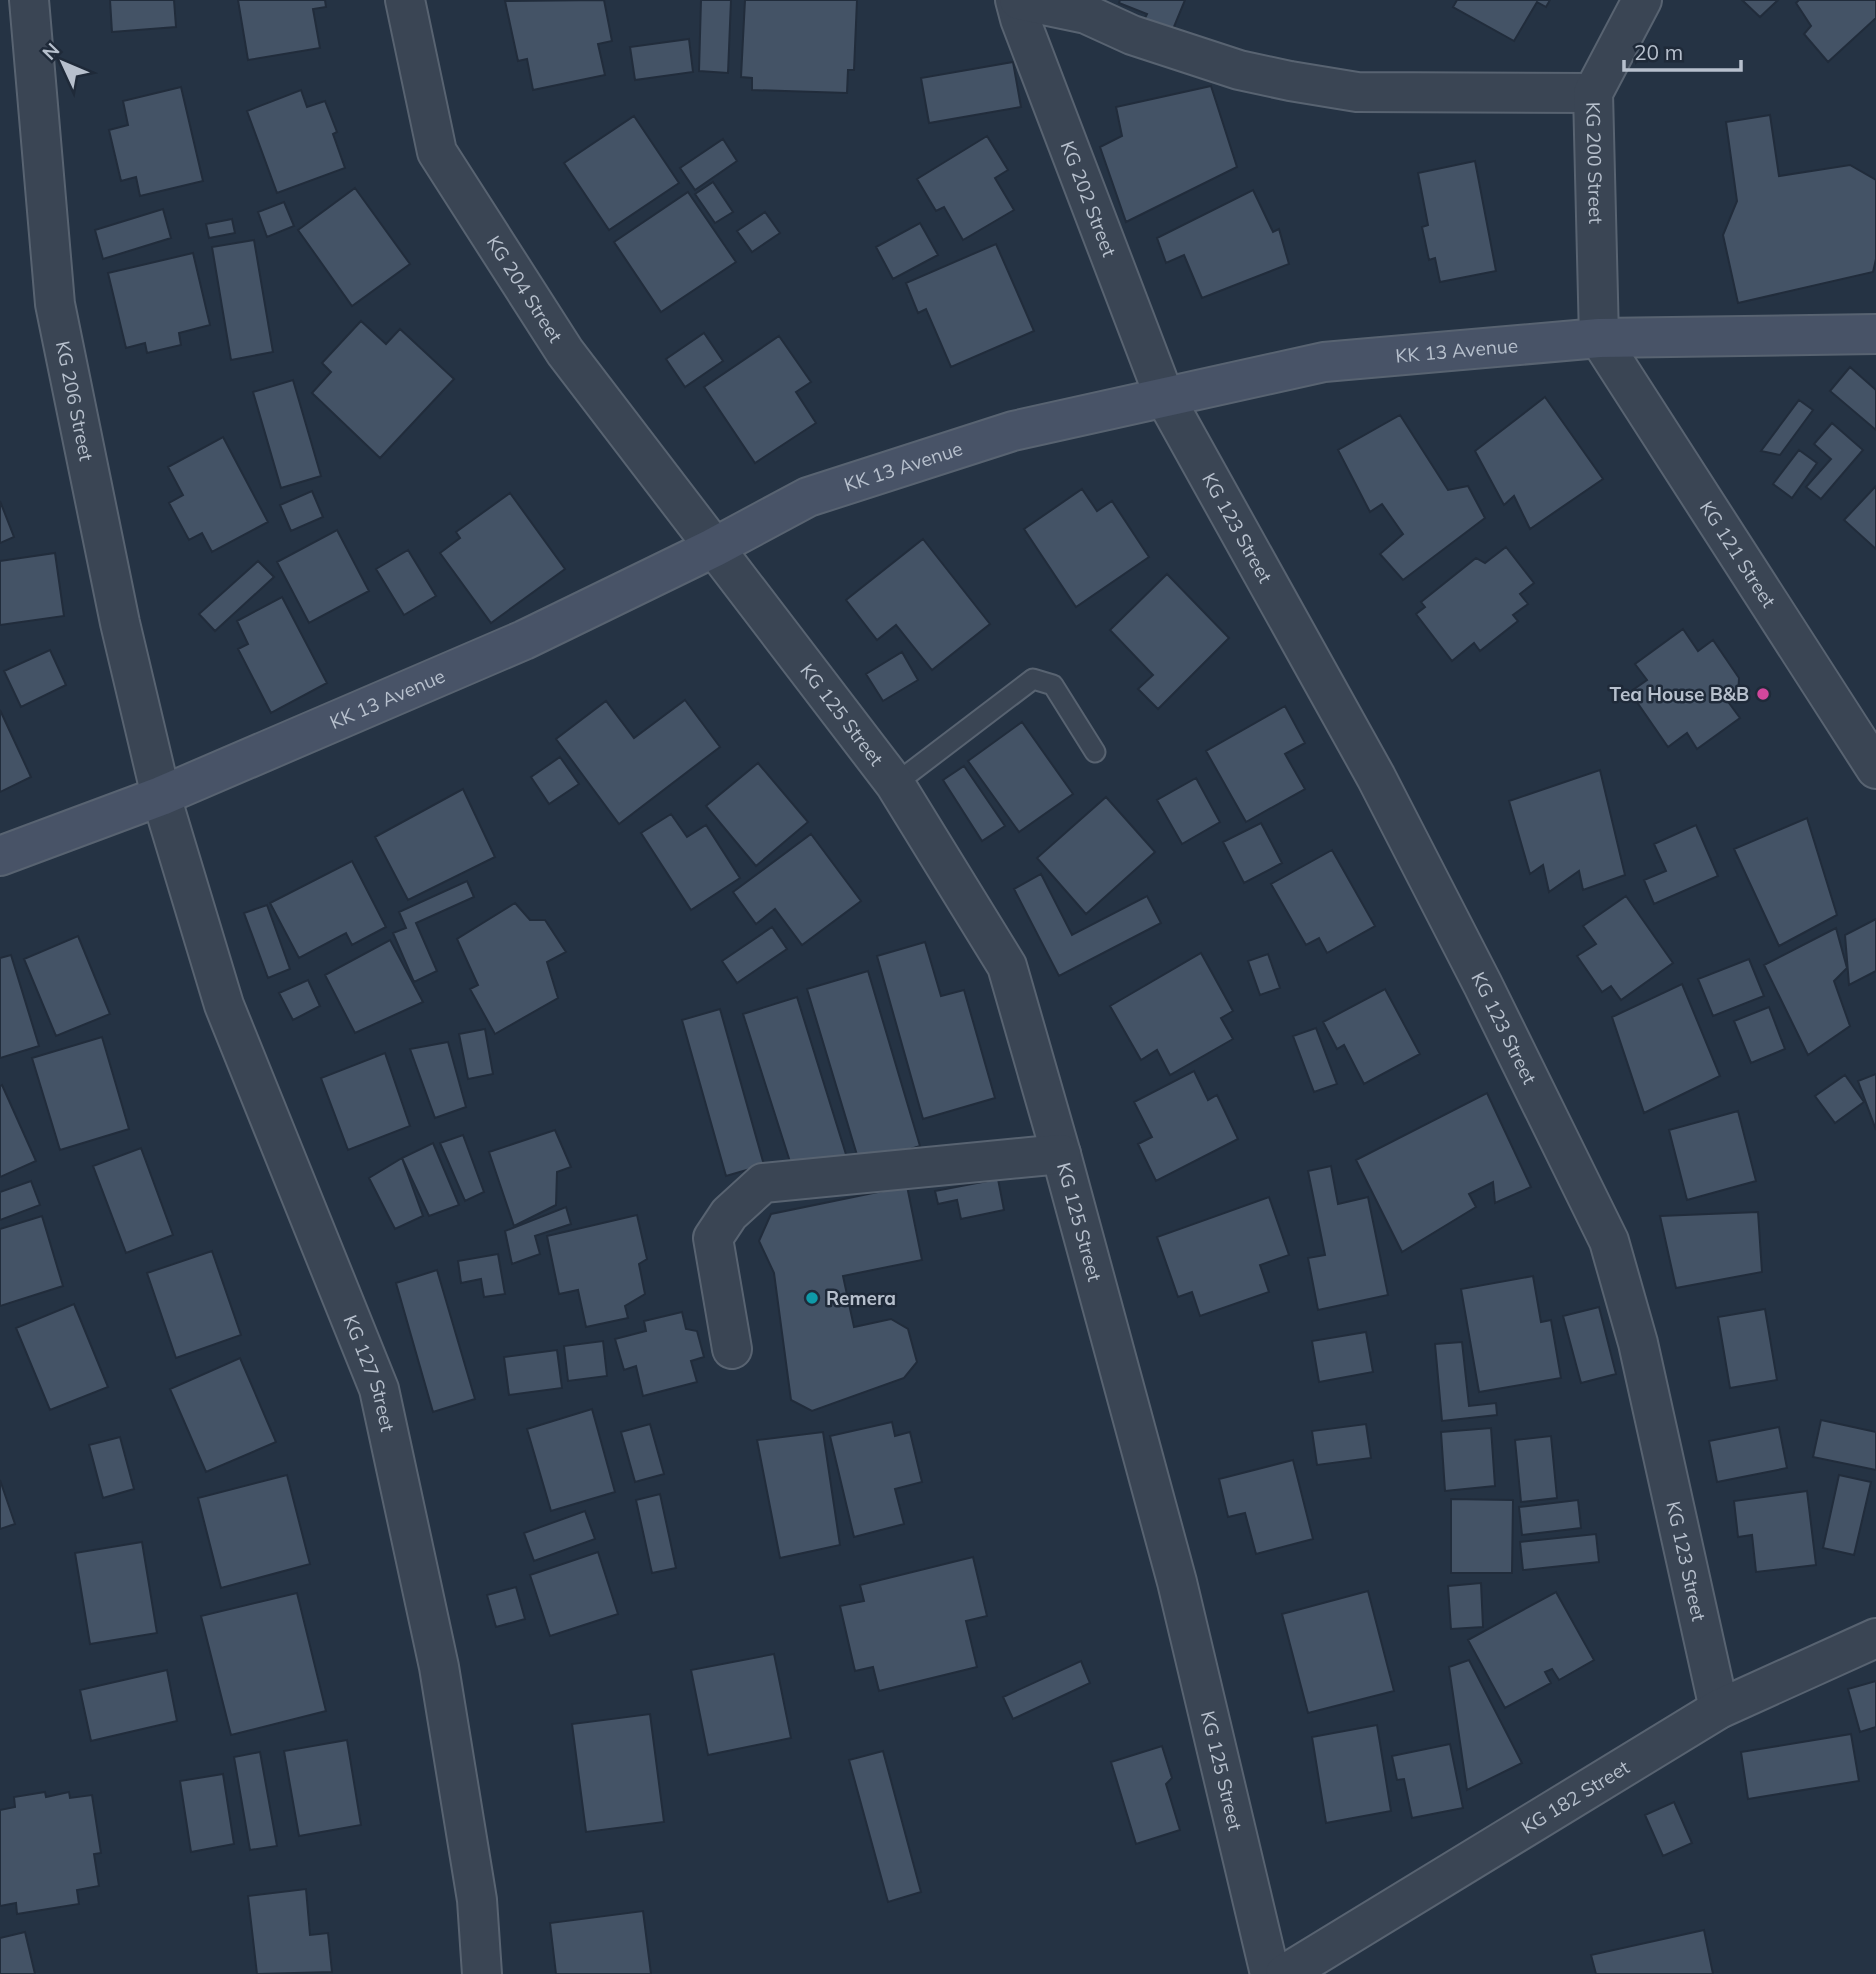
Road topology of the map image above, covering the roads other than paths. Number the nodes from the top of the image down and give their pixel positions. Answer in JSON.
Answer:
{"nodes":[{"id":1,"x":29,"y":0,"type":"edge"},
{"id":2,"x":404,"y":0,"type":"edge"},
{"id":3,"x":1017,"y":0,"type":"edge"},
{"id":4,"x":1642,"y":0,"type":"edge"},
{"id":5,"x":1592,"y":93,"type":"junction"},
{"id":6,"x":1876,"y":334,"type":"edge"},
{"id":7,"x":1599,"y":338,"type":"junction"},
{"id":8,"x":1164,"y":396,"type":"junction"},
{"id":9,"x":713,"y":548,"type":"junction"},
{"id":10,"x":1095,"y":752,"type":"dead end"},
{"id":11,"x":1876,"y":769,"type":"edge"},
{"id":12,"x":895,"y":784,"type":"junction"},
{"id":13,"x":161,"y":796,"type":"junction"},
{"id":14,"x":0,"y":856,"type":"edge"},
{"id":15,"x":1061,"y":1154,"type":"junction"},
{"id":16,"x":732,"y":1349,"type":"dead end"},
{"id":17,"x":1876,"y":1638,"type":"edge"},
{"id":18,"x":1719,"y":1709,"type":"junction"},
{"id":19,"x":482,"y":1974,"type":"edge"},
{"id":20,"x":1270,"y":1974,"type":"edge"},
{"id":21,"x":1285,"y":1974,"type":"edge"}],
"edges":[{"from":1,"to":13,"type":"street","name":"KG 206 Street"},
{"from":2,"to":9,"type":"street","name":"KG 204 Street"},
{"from":3,"to":5,"type":"street"},
{"from":3,"to":8,"type":"street","name":"KG 202 Street"},
{"from":4,"to":5,"type":"street","name":"KG 200 Street"},
{"from":5,"to":7,"type":"street","name":"KG 200 Street"},
{"from":6,"to":7,"type":"main road","name":"KK 13 Avenue"},
{"from":7,"to":8,"type":"main road","name":"KK 13 Avenue"},
{"from":7,"to":11,"type":"street","name":"KG 121 Street"},
{"from":8,"to":9,"type":"main road","name":"KK 13 Avenue"},
{"from":8,"to":18,"type":"street","name":"KG 123 Street"},
{"from":9,"to":12,"type":"street","name":"KG 125 Street"},
{"from":9,"to":13,"type":"main road","name":"KK 13 Avenue"},
{"from":10,"to":12,"type":"lane"},
{"from":12,"to":15,"type":"street","name":"KG 125 Street"},
{"from":13,"to":14,"type":"main road","name":"KK 13 Avenue"},
{"from":13,"to":19,"type":"street","name":"KG 127 Street"},
{"from":15,"to":16,"type":"street"},
{"from":15,"to":20,"type":"street","name":"KG 125 Street"},
{"from":17,"to":18,"type":"street","name":"KG 182 Street"},
{"from":18,"to":21,"type":"street","name":"KG 182 Street"}]}
